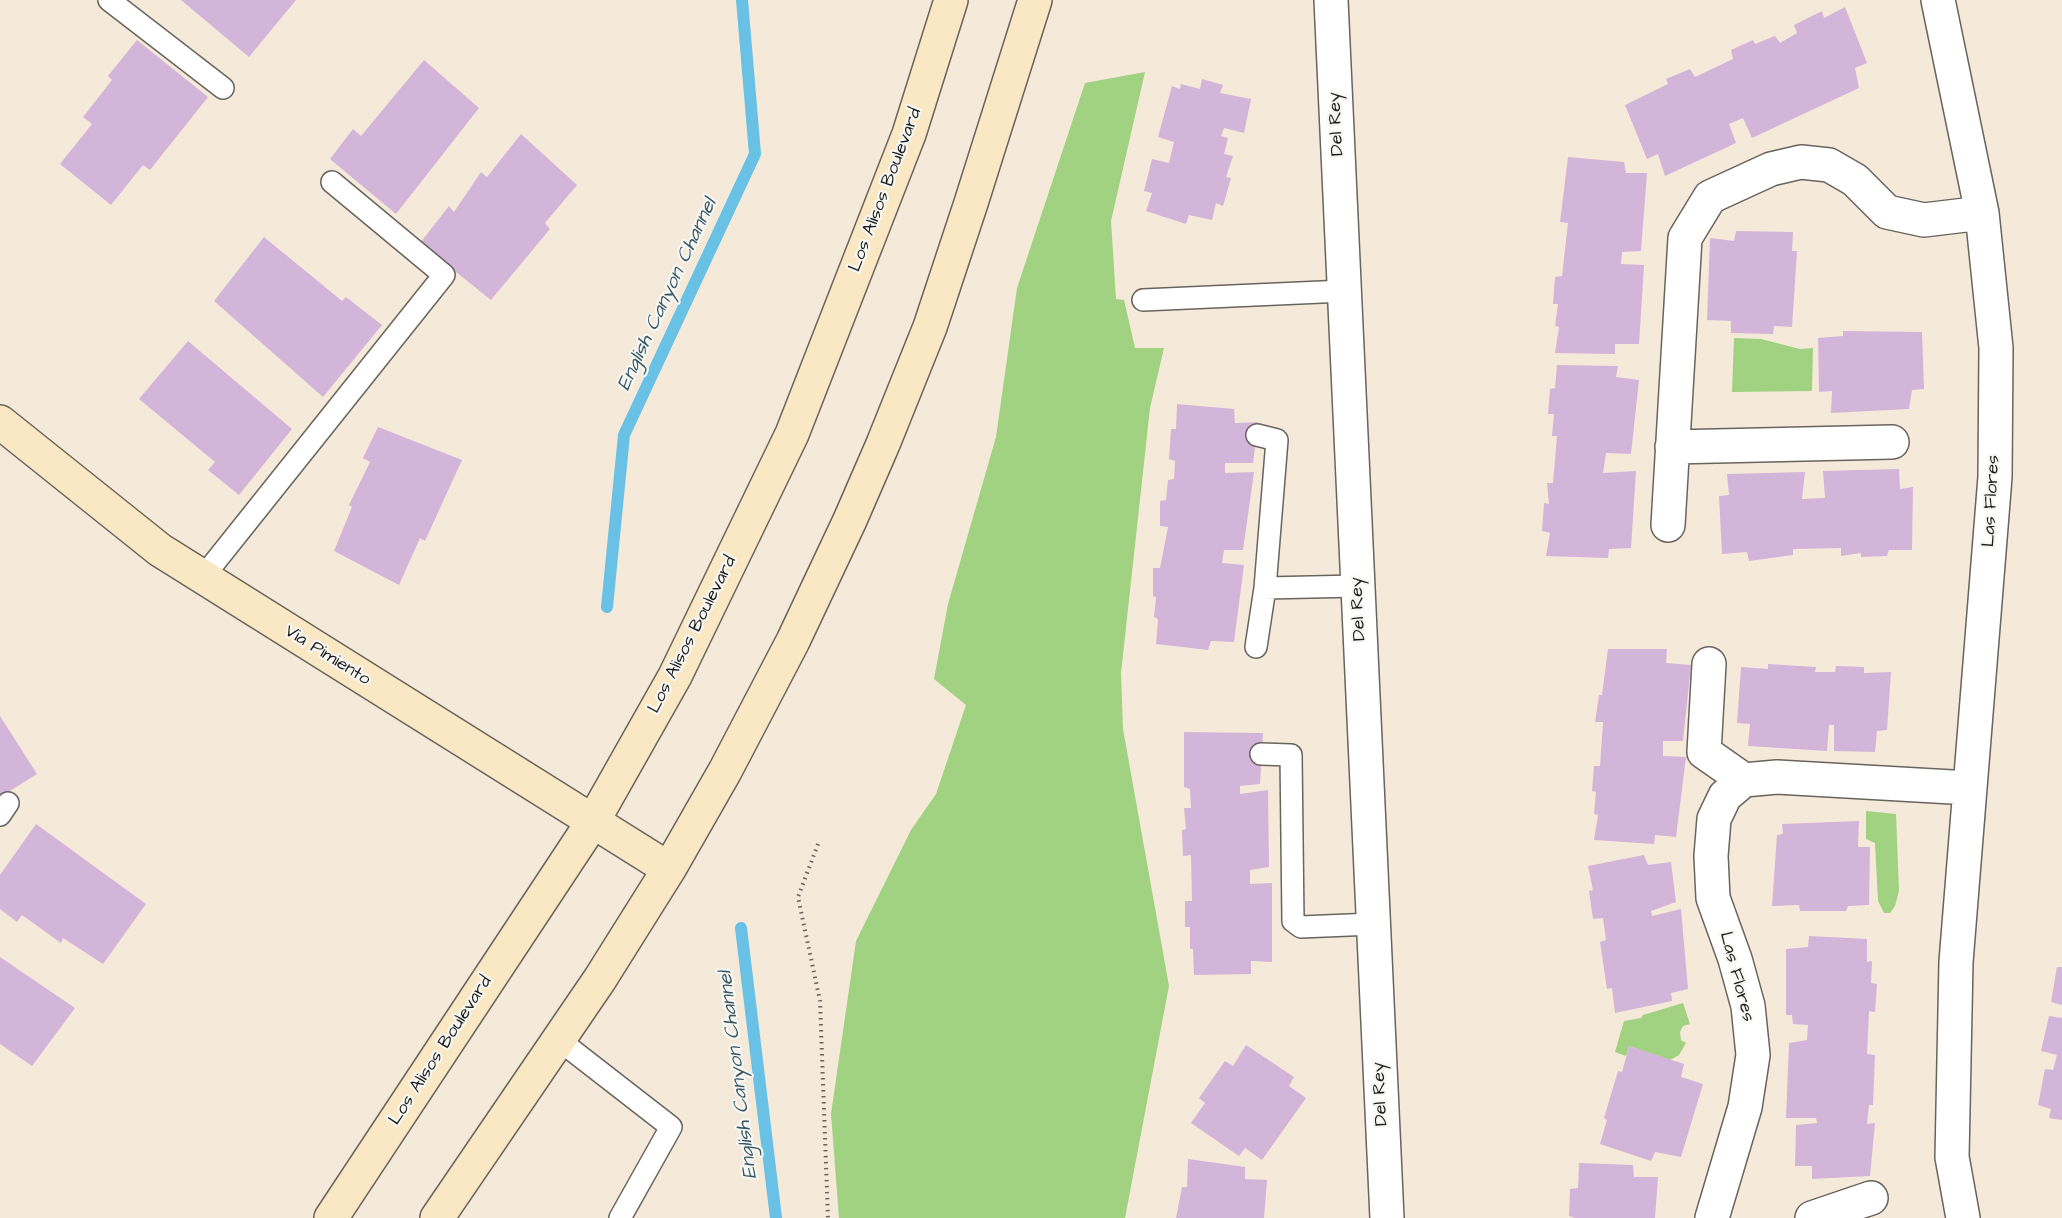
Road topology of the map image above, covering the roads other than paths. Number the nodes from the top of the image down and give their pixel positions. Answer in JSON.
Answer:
{"nodes":[{"id":1,"x":109,"y":0,"type":"edge"},
{"id":2,"x":951,"y":0,"type":"edge"},
{"id":3,"x":1035,"y":0,"type":"edge"},
{"id":4,"x":1331,"y":0,"type":"edge"},
{"id":5,"x":1938,"y":0,"type":"edge"},
{"id":6,"x":223,"y":88,"type":"dead end"},
{"id":7,"x":332,"y":182,"type":"dead end"},
{"id":8,"x":1982,"y":213,"type":"junction"},
{"id":9,"x":1344,"y":291,"type":"junction"},
{"id":10,"x":1143,"y":300,"type":"dead end"},
{"id":11,"x":0,"y":422,"type":"edge"},
{"id":12,"x":1257,"y":435,"type":"dead end"},
{"id":13,"x":1892,"y":442,"type":"dead end"},
{"id":14,"x":1672,"y":447,"type":"junction"},
{"id":15,"x":1668,"y":525,"type":"dead end"},
{"id":16,"x":203,"y":577,"type":"junction"},
{"id":17,"x":1358,"y":586,"type":"junction"},
{"id":18,"x":1265,"y":588,"type":"junction"},
{"id":19,"x":1256,"y":647,"type":"dead end"},
{"id":20,"x":1708,"y":664,"type":"dead end"},
{"id":21,"x":1261,"y":754,"type":"dead end"},
{"id":22,"x":1744,"y":780,"type":"junction"},
{"id":23,"x":1970,"y":788,"type":"junction"},
{"id":24,"x":592,"y":823,"type":"junction"},
{"id":25,"x":669,"y":869,"type":"junction"},
{"id":26,"x":1373,"y":924,"type":"junction"},
{"id":27,"x":559,"y":1040,"type":"junction"},
{"id":28,"x":1871,"y":1198,"type":"dead end"},
{"id":29,"x":331,"y":1218,"type":"edge"},
{"id":30,"x":437,"y":1218,"type":"edge"},
{"id":31,"x":620,"y":1218,"type":"edge"},
{"id":32,"x":1387,"y":1218,"type":"edge"},
{"id":33,"x":1712,"y":1218,"type":"edge"},
{"id":34,"x":1812,"y":1218,"type":"edge"},
{"id":35,"x":1963,"y":1218,"type":"edge"}],
"edges":[{"from":1,"to":6,"type":"lane"},
{"from":2,"to":24,"type":"main road","name":"Los Alisos Boulevard"},
{"from":3,"to":25,"type":"main road"},
{"from":4,"to":9,"type":"street","name":"Del Rey"},
{"from":5,"to":8,"type":"street","name":"Las Flores"},
{"from":7,"to":16,"type":"lane"},
{"from":8,"to":14,"type":"street"},
{"from":8,"to":23,"type":"street","name":"Las Flores"},
{"from":9,"to":10,"type":"lane"},
{"from":9,"to":17,"type":"street","name":"Del Rey"},
{"from":11,"to":16,"type":"main road","name":"Via Pimiento"},
{"from":12,"to":18,"type":"lane"},
{"from":13,"to":14,"type":"street"},
{"from":14,"to":15,"type":"street"},
{"from":16,"to":24,"type":"main road","name":"Via Pimiento"},
{"from":17,"to":18,"type":"lane"},
{"from":17,"to":26,"type":"street","name":"Del Rey"},
{"from":18,"to":19,"type":"lane"},
{"from":20,"to":22,"type":"street"},
{"from":21,"to":26,"type":"lane"},
{"from":22,"to":23,"type":"street"},
{"from":22,"to":33,"type":"street","name":"Las Flores"},
{"from":23,"to":35,"type":"street","name":"Las Flores"},
{"from":24,"to":25,"type":"main road","name":"Via Pimiento"},
{"from":24,"to":29,"type":"main road","name":"Los Alisos Boulevard"},
{"from":25,"to":27,"type":"main road"},
{"from":26,"to":32,"type":"street","name":"Del Rey"},
{"from":27,"to":30,"type":"main road"},
{"from":27,"to":31,"type":"lane"},
{"from":28,"to":34,"type":"street"}]}
